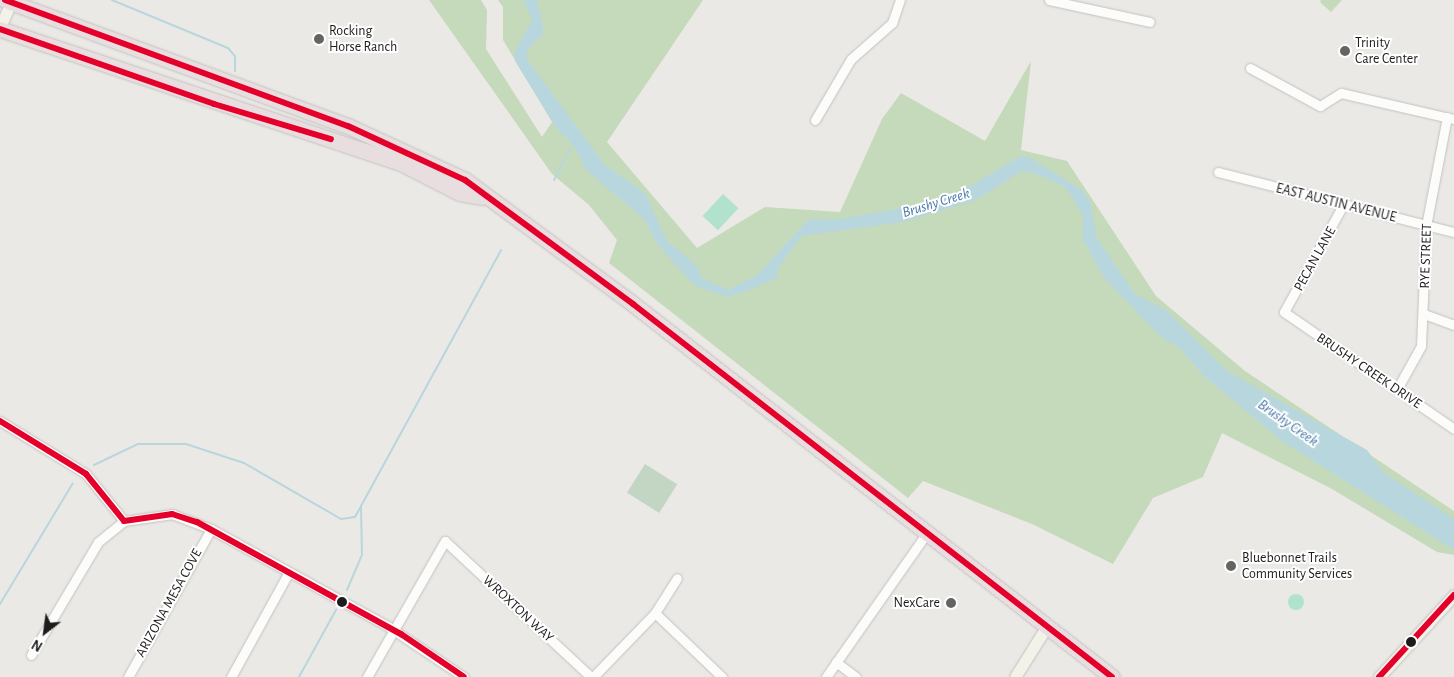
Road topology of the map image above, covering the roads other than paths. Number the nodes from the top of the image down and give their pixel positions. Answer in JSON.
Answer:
{"nodes":[{"id":1,"x":900,"y":0,"type":"edge"},
{"id":2,"x":1049,"y":0,"type":"edge"},
{"id":3,"x":9,"y":1,"type":"edge"},
{"id":4,"x":1150,"y":22,"type":"dead end"},
{"id":5,"x":0,"y":28,"type":"edge"},
{"id":6,"x":1250,"y":68,"type":"dead end"},
{"id":7,"x":214,"y":104,"type":"junction"},
{"id":8,"x":310,"y":112,"type":"junction"},
{"id":9,"x":1450,"y":118,"type":"edge"},
{"id":10,"x":815,"y":120,"type":"dead end"},
{"id":11,"x":1218,"y":172,"type":"dead end"},
{"id":12,"x":482,"y":197,"type":"junction"},
{"id":13,"x":1343,"y":205,"type":"junction"},
{"id":14,"x":1426,"y":226,"type":"junction"},
{"id":15,"x":1454,"y":232,"type":"edge"},
{"id":16,"x":1284,"y":312,"type":"joint"},
{"id":17,"x":1424,"y":314,"type":"junction"},
{"id":18,"x":1454,"y":325,"type":"edge"},
{"id":19,"x":1397,"y":389,"type":"junction"},
{"id":20,"x":0,"y":421,"type":"edge"},
{"id":21,"x":1454,"y":429,"type":"edge"},
{"id":22,"x":124,"y":521,"type":"junction"},
{"id":23,"x":211,"y":529,"type":"junction"},
{"id":24,"x":927,"y":533,"type":"junction"},
{"id":25,"x":290,"y":572,"type":"junction"},
{"id":26,"x":678,"y":578,"type":"dead end"},
{"id":27,"x":1454,"y":595,"type":"edge"},
{"id":28,"x":655,"y":613,"type":"junction"},
{"id":29,"x":1047,"y":626,"type":"junction"},
{"id":30,"x":395,"y":630,"type":"junction"},
{"id":31,"x":31,"y":655,"type":"dead end"},
{"id":32,"x":836,"y":662,"type":"junction"},
{"id":33,"x":128,"y":677,"type":"edge"},
{"id":34,"x":231,"y":677,"type":"edge"},
{"id":35,"x":367,"y":677,"type":"edge"},
{"id":36,"x":464,"y":677,"type":"edge"},
{"id":37,"x":592,"y":677,"type":"edge"},
{"id":38,"x":722,"y":677,"type":"edge"},
{"id":39,"x":826,"y":677,"type":"edge"},
{"id":40,"x":856,"y":677,"type":"edge"},
{"id":41,"x":1015,"y":677,"type":"edge"},
{"id":42,"x":1112,"y":677,"type":"edge"},
{"id":43,"x":1379,"y":677,"type":"edge"}],
"edges":[{"from":1,"to":10,"type":"street"},
{"from":2,"to":4,"type":"street"},
{"from":3,"to":5,"type":"street"},
{"from":3,"to":8,"type":"highway"},
{"from":5,"to":7,"type":"highway"},
{"from":6,"to":9,"type":"street"},
{"from":7,"to":8,"type":"highway"},
{"from":7,"to":12,"type":"highway"},
{"from":8,"to":12,"type":"highway"},
{"from":9,"to":14,"type":"street","name":"RYE STREET"},
{"from":11,"to":13,"type":"street","name":"EAST AUSTIN AVENUE"},
{"from":12,"to":24,"type":"highway"},
{"from":13,"to":14,"type":"street","name":"EAST AUSTIN AVENUE"},
{"from":13,"to":16,"type":"street","name":"PECAN LANE"},
{"from":14,"to":15,"type":"street","name":"EAST AUSTIN AVENUE"},
{"from":14,"to":17,"type":"street","name":"RYE STREET"},
{"from":16,"to":19,"type":"street","name":"BRUSHY CREEK DRIVE"},
{"from":17,"to":18,"type":"street"},
{"from":17,"to":19,"type":"street","name":"RYE STREET"},
{"from":19,"to":21,"type":"street","name":"BRUSHY CREEK DRIVE"},
{"from":20,"to":22,"type":"street"},
{"from":22,"to":23,"type":"street"},
{"from":22,"to":31,"type":"street"},
{"from":23,"to":25,"type":"street"},
{"from":23,"to":33,"type":"street","name":"ARIZONA MESA COVE"},
{"from":24,"to":29,"type":"highway"},
{"from":24,"to":32,"type":"street"},
{"from":25,"to":30,"type":"street"},
{"from":25,"to":34,"type":"street"},
{"from":26,"to":28,"type":"street"},
{"from":27,"to":43,"type":"street"},
{"from":28,"to":37,"type":"street"},
{"from":28,"to":38,"type":"street"},
{"from":29,"to":41,"type":"street"},
{"from":29,"to":42,"type":"highway"},
{"from":30,"to":35,"type":"street"},
{"from":30,"to":36,"type":"street"},
{"from":30,"to":37,"type":"street","name":"WROXTON WAY"},
{"from":32,"to":39,"type":"street"},
{"from":32,"to":40,"type":"street"}]}
